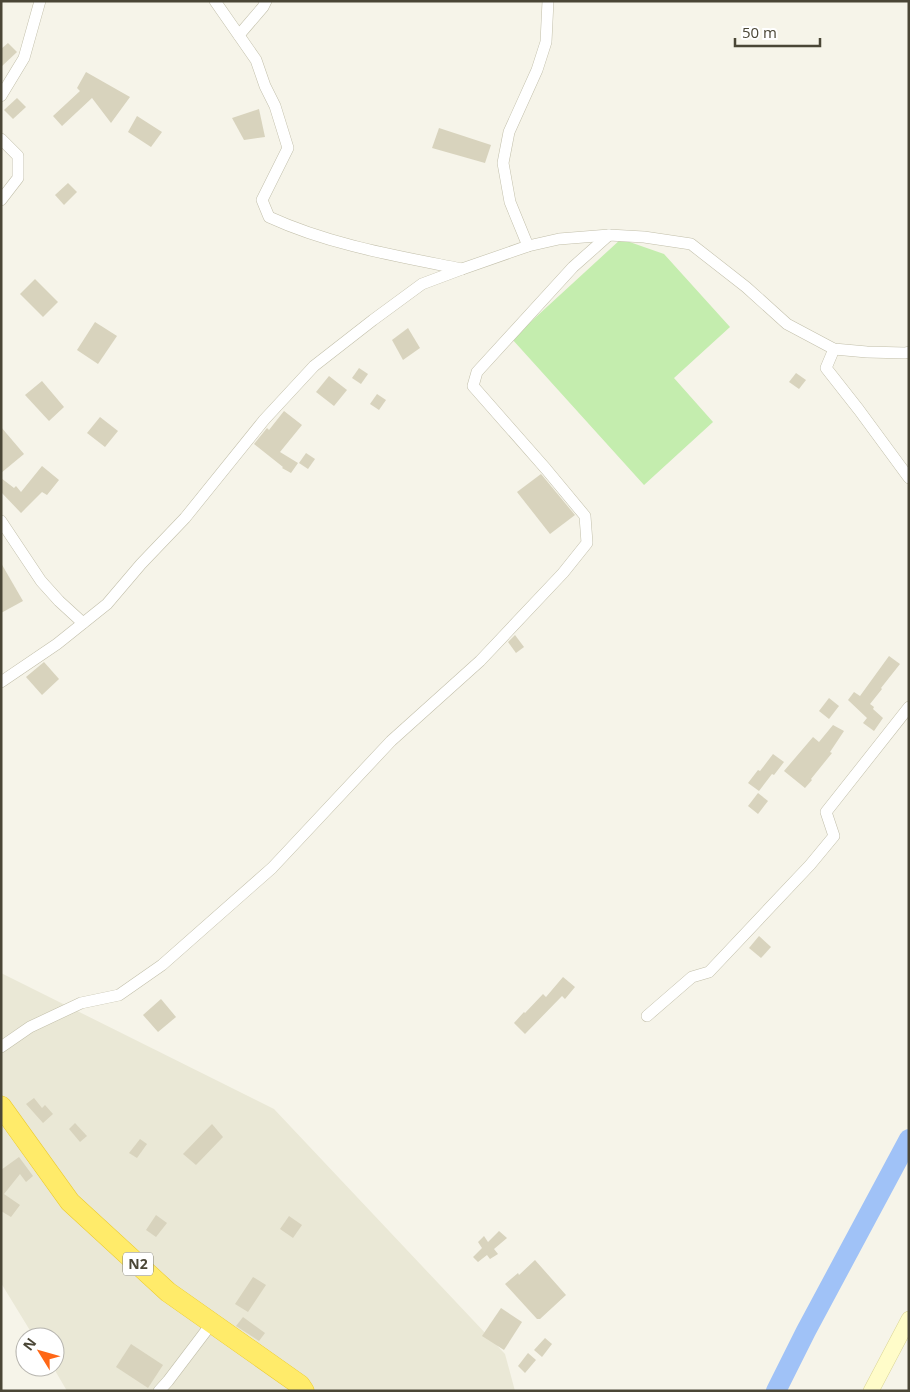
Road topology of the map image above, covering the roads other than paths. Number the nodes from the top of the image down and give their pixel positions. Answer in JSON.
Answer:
{"nodes":[{"id":1,"x":40,"y":1,"type":"edge"},
{"id":2,"x":215,"y":1,"type":"edge"},
{"id":3,"x":266,"y":1,"type":"edge"},
{"id":4,"x":548,"y":1,"type":"edge"},
{"id":5,"x":238,"y":35,"type":"junction"},
{"id":6,"x":1,"y":96,"type":"edge"},
{"id":7,"x":1,"y":139,"type":"edge"},
{"id":8,"x":1,"y":200,"type":"edge"},
{"id":9,"x":609,"y":235,"type":"junction"},
{"id":10,"x":528,"y":246,"type":"junction"},
{"id":11,"x":462,"y":270,"type":"junction"},
{"id":12,"x":834,"y":349,"type":"junction"},
{"id":13,"x":909,"y":352,"type":"edge"},
{"id":14,"x":909,"y":478,"type":"edge"},
{"id":15,"x":1,"y":521,"type":"edge"},
{"id":16,"x":83,"y":623,"type":"junction"},
{"id":17,"x":1,"y":682,"type":"edge"},
{"id":18,"x":909,"y":707,"type":"edge"},
{"id":19,"x":647,"y":1016,"type":"dead end"},
{"id":20,"x":1,"y":1047,"type":"edge"},
{"id":21,"x":1,"y":1106,"type":"edge"},
{"id":22,"x":909,"y":1319,"type":"edge"},
{"id":23,"x":212,"y":1323,"type":"junction"},
{"id":24,"x":159,"y":1391,"type":"edge"},
{"id":25,"x":304,"y":1391,"type":"edge"},
{"id":26,"x":871,"y":1391,"type":"edge"}],
"edges":[{"from":1,"to":6,"type":"street"},
{"from":2,"to":5,"type":"street"},
{"from":3,"to":5,"type":"street"},
{"from":4,"to":10,"type":"street"},
{"from":5,"to":11,"type":"street"},
{"from":7,"to":8,"type":"street"},
{"from":9,"to":10,"type":"street"},
{"from":9,"to":12,"type":"street"},
{"from":9,"to":20,"type":"street"},
{"from":10,"to":11,"type":"street"},
{"from":11,"to":16,"type":"street"},
{"from":12,"to":13,"type":"street"},
{"from":12,"to":14,"type":"street"},
{"from":15,"to":16,"type":"street"},
{"from":16,"to":17,"type":"street"},
{"from":18,"to":19,"type":"street"},
{"from":21,"to":23,"type":"highway","number":"N2"},
{"from":22,"to":26,"type":"street"},
{"from":23,"to":24,"type":"street"},
{"from":23,"to":25,"type":"highway","number":"N2"}]}
